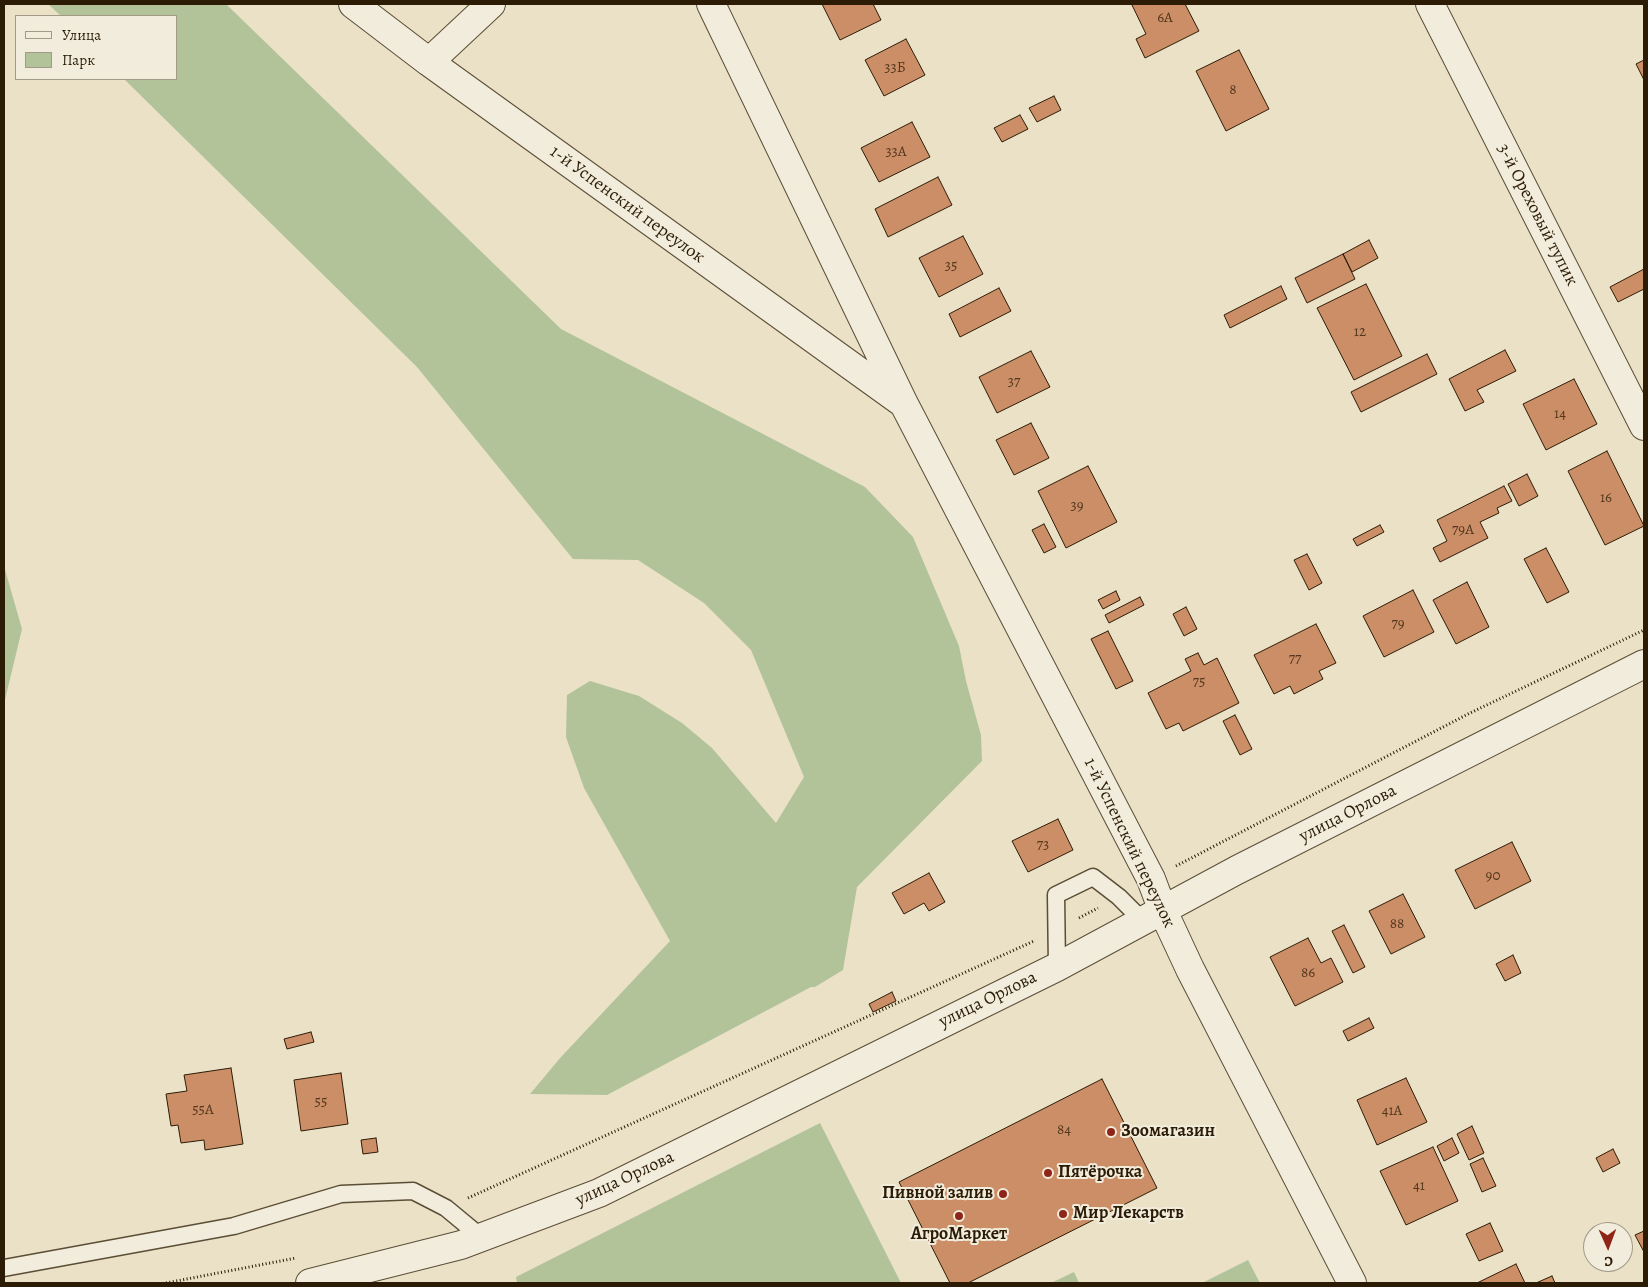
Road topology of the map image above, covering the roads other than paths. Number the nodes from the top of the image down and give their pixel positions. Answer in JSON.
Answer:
{"nodes":[{"id":1,"x":353,"y":4,"type":"edge"},
{"id":2,"x":490,"y":4,"type":"edge"},
{"id":3,"x":710,"y":4,"type":"edge"},
{"id":4,"x":1430,"y":4,"type":"edge"},
{"id":5,"x":429,"y":62,"type":"junction"},
{"id":6,"x":904,"y":404,"type":"junction"},
{"id":7,"x":1644,"y":426,"type":"edge"},
{"id":8,"x":1644,"y":664,"type":"edge"},
{"id":9,"x":1153,"y":916,"type":"junction"},
{"id":10,"x":1057,"y":966,"type":"junction"},
{"id":11,"x":481,"y":1237,"type":"junction"},
{"id":12,"x":4,"y":1268,"type":"edge"},
{"id":13,"x":310,"y":1283,"type":"edge"},
{"id":14,"x":1352,"y":1283,"type":"edge"}],
"edges":[{"from":1,"to":5,"type":"street","name":"1-й Успенский переулок"},
{"from":2,"to":5,"type":"street"},
{"from":3,"to":6,"type":"street","name":"1-й Успенский переулок"},
{"from":4,"to":7,"type":"street","name":"3-й Ореховый тупик"},
{"from":5,"to":6,"type":"street","name":"1-й Успенский переулок"},
{"from":6,"to":9,"type":"street","name":"1-й Успенский переулок"},
{"from":8,"to":9,"type":"street","name":"улица Орлова"},
{"from":9,"to":10,"type":"street","name":"улица Орлова"},
{"from":9,"to":10,"type":"lane"},
{"from":9,"to":14,"type":"street","name":"1-й Успенский переулок"},
{"from":10,"to":11,"type":"street","name":"улица Орлова"},
{"from":11,"to":12,"type":"lane"},
{"from":11,"to":13,"type":"street","name":"улица Орлова"}]}
